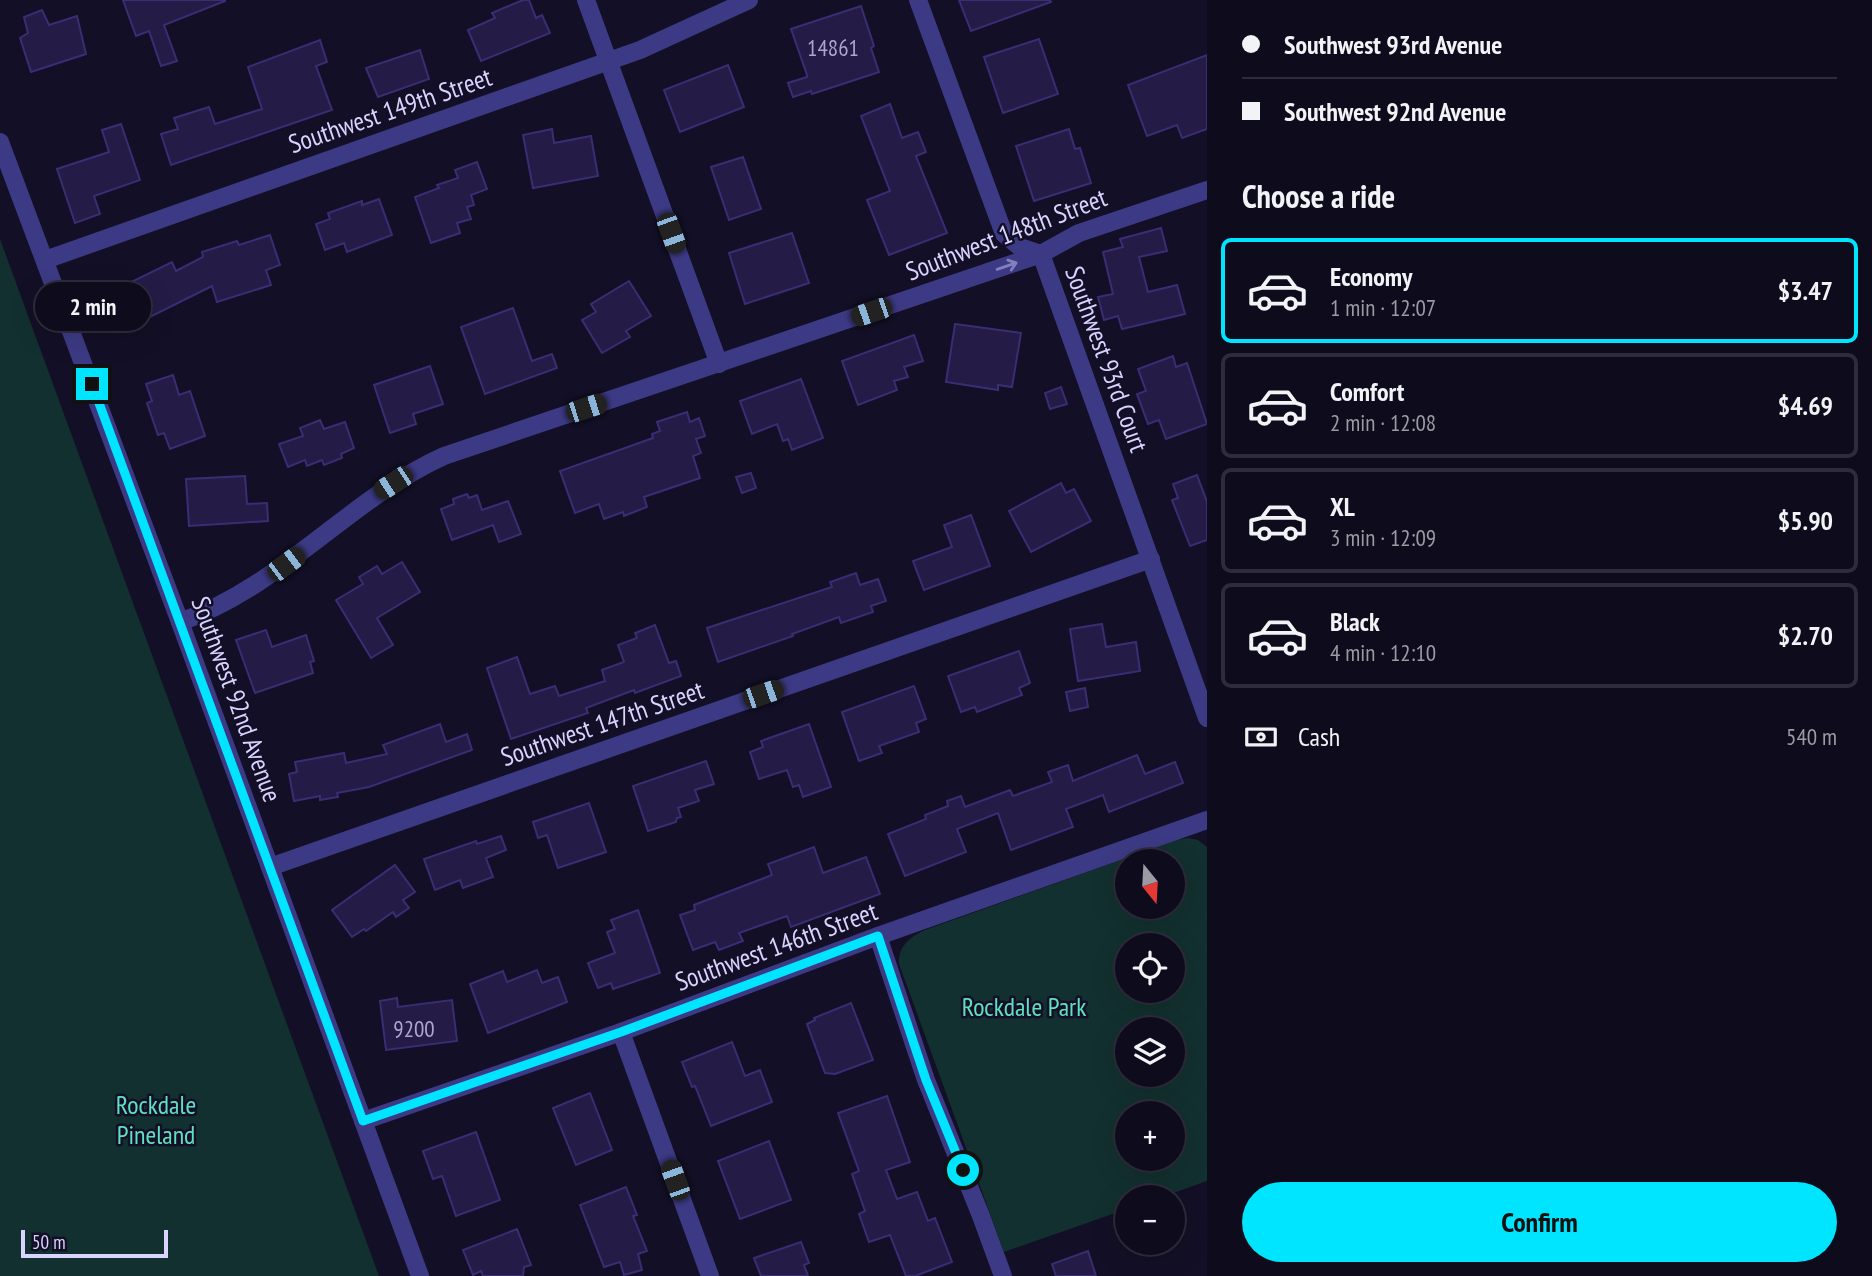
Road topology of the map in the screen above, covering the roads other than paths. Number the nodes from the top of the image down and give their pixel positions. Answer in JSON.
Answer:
{"nodes":[{"id":1,"x":586,"y":0,"type":"edge"},
{"id":2,"x":749,"y":0,"type":"edge"},
{"id":3,"x":918,"y":0,"type":"edge"},
{"id":4,"x":608,"y":61,"type":"junction"},
{"id":5,"x":0,"y":142,"type":"edge"},
{"id":6,"x":1207,"y":190,"type":"edge"},
{"id":7,"x":1041,"y":254,"type":"junction"},
{"id":8,"x":45,"y":260,"type":"junction"},
{"id":9,"x":719,"y":364,"type":"junction"},
{"id":10,"x":1151,"y":559,"type":"junction"},
{"id":11,"x":180,"y":622,"type":"junction"},
{"id":12,"x":1207,"y":718,"type":"edge"},
{"id":13,"x":1207,"y":820,"type":"edge"},
{"id":14,"x":270,"y":867,"type":"junction"},
{"id":15,"x":878,"y":936,"type":"junction"},
{"id":16,"x":621,"y":1032,"type":"junction"},
{"id":17,"x":363,"y":1121,"type":"junction"},
{"id":18,"x":420,"y":1276,"type":"edge"},
{"id":19,"x":710,"y":1276,"type":"edge"},
{"id":20,"x":1003,"y":1276,"type":"edge"}],
"edges":[{"from":1,"to":4,"type":"street"},
{"from":2,"to":4,"type":"street","name":"Southwest 149th Street"},
{"from":3,"to":7,"type":"street","name":"Southwest 93rd Court"},
{"from":4,"to":8,"type":"street","name":"Southwest 149th Street"},
{"from":4,"to":9,"type":"street"},
{"from":5,"to":8,"type":"street","name":"Southwest 92nd Avenue"},
{"from":6,"to":7,"type":"street","name":"Southwest 148th Street"},
{"from":9,"to":7,"type":"street","name":"Southwest 148th Street","one_way":true},
{"from":7,"to":10,"type":"street","name":"Southwest 93rd Court"},
{"from":8,"to":11,"type":"street","name":"Southwest 92nd Avenue"},
{"from":9,"to":11,"type":"street","name":"Southwest 148th Street"},
{"from":10,"to":12,"type":"street","name":"Southwest 93rd Court"},
{"from":10,"to":14,"type":"street","name":"Southwest 147th Street"},
{"from":11,"to":14,"type":"street","name":"Southwest 92nd Avenue"},
{"from":13,"to":15,"type":"street","name":"Southwest 146th Street"},
{"from":14,"to":17,"type":"street","name":"Southwest 92nd Avenue"},
{"from":15,"to":16,"type":"street","name":"Southwest 146th Street"},
{"from":15,"to":20,"type":"street"},
{"from":16,"to":17,"type":"street","name":"Southwest 146th Street"},
{"from":16,"to":19,"type":"street"},
{"from":17,"to":18,"type":"street","name":"Southwest 92nd Avenue"}]}
